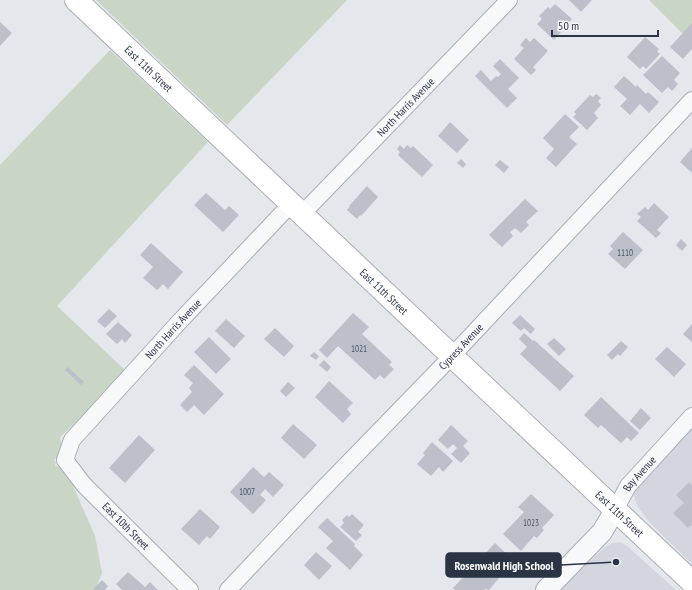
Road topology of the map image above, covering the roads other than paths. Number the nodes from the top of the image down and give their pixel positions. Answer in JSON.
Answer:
{"nodes":[{"id":1,"x":76,"y":0,"type":"edge"},
{"id":2,"x":509,"y":0,"type":"edge"},
{"id":3,"x":692,"y":100,"type":"edge"},
{"id":4,"x":297,"y":209,"type":"junction"},
{"id":5,"x":452,"y":356,"type":"junction"},
{"id":6,"x":692,"y":416,"type":"edge"},
{"id":7,"x":65,"y":460,"type":"joint"},
{"id":8,"x":615,"y":510,"type":"junction"},
{"id":9,"x":692,"y":582,"type":"edge"},
{"id":10,"x":190,"y":590,"type":"edge"},
{"id":11,"x":228,"y":590,"type":"edge"},
{"id":12,"x":546,"y":590,"type":"edge"}],
"edges":[{"from":1,"to":4,"type":"main road","name":"East 11th Street"},
{"from":2,"to":4,"type":"street","name":"North Harris Avenue"},
{"from":3,"to":5,"type":"street","name":"Cypress Avenue"},
{"from":4,"to":5,"type":"main road","name":"East 11th Street"},
{"from":4,"to":7,"type":"street","name":"North Harris Avenue"},
{"from":5,"to":8,"type":"main road","name":"East 11th Street"},
{"from":5,"to":11,"type":"street","name":"Cypress Avenue"},
{"from":6,"to":8,"type":"street","name":"Bay Avenue"},
{"from":7,"to":10,"type":"street","name":"East 10th Street"},
{"from":8,"to":9,"type":"main road","name":"East 11th Street"},
{"from":8,"to":12,"type":"street","name":"Bay Avenue"}]}
